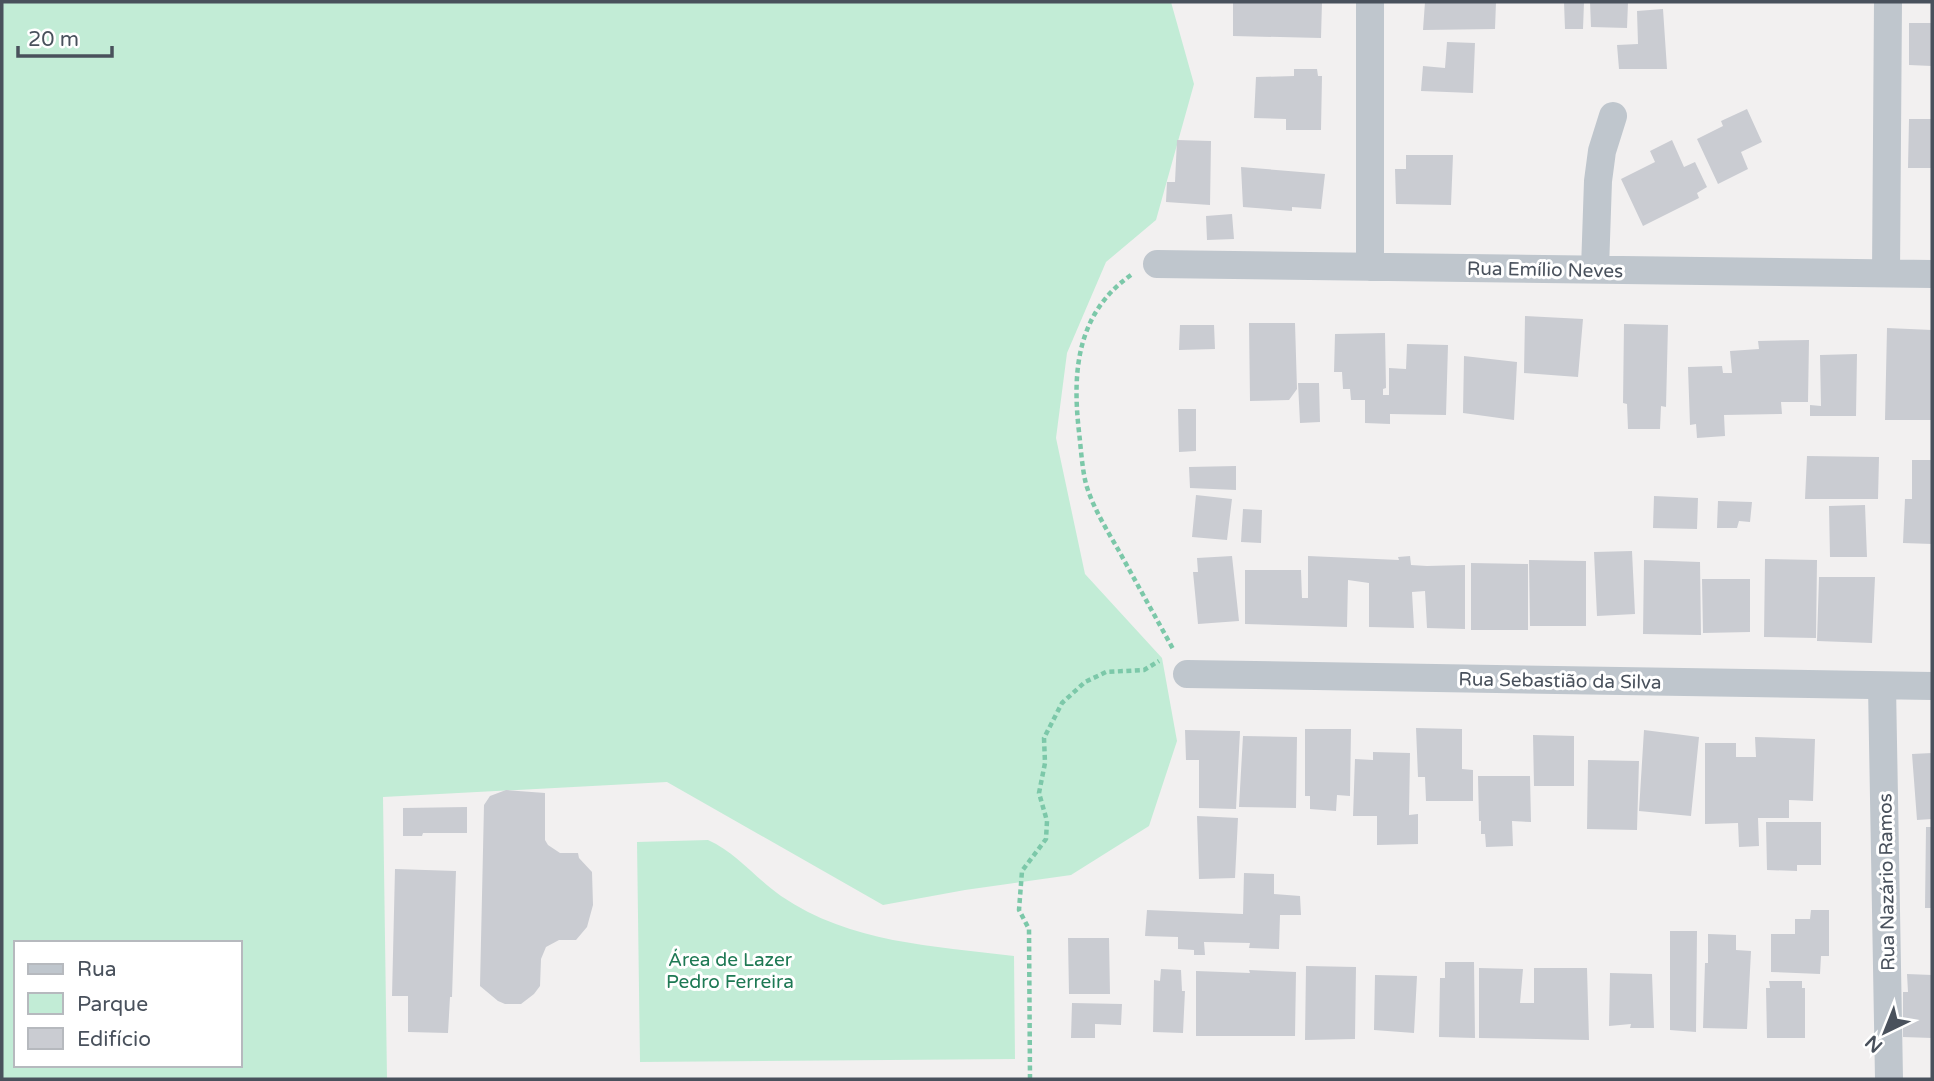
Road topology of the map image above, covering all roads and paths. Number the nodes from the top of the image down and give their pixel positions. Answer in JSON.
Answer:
{"nodes":[{"id":1,"x":1370,"y":2,"type":"edge"},
{"id":2,"x":1888,"y":2,"type":"edge"},
{"id":3,"x":1613,"y":116,"type":"dead end"},
{"id":4,"x":1157,"y":264,"type":"joint"},
{"id":5,"x":1370,"y":267,"type":"junction"},
{"id":6,"x":1595,"y":269,"type":"junction"},
{"id":7,"x":1886,"y":273,"type":"junction"},
{"id":8,"x":1932,"y":274,"type":"edge"},
{"id":9,"x":1181,"y":662,"type":"junction"},
{"id":10,"x":1882,"y":686,"type":"junction"},
{"id":11,"x":1932,"y":686,"type":"edge"},
{"id":12,"x":1030,"y":1079,"type":"edge"},
{"id":13,"x":1889,"y":1079,"type":"edge"}],
"edges":[{"from":1,"to":5,"type":"street"},
{"from":2,"to":7,"type":"street"},
{"from":3,"to":6,"type":"street"},
{"from":4,"to":5,"type":"street","name":"Rua Emílio Neves"},
{"from":4,"to":9,"type":"path"},
{"from":5,"to":6,"type":"street","name":"Rua Emílio Neves"},
{"from":6,"to":7,"type":"street","name":"Rua Emílio Neves"},
{"from":7,"to":8,"type":"street","name":"Rua Emílio Neves"},
{"from":9,"to":10,"type":"street","name":"Rua Sebastião da Silva"},
{"from":9,"to":12,"type":"path"},
{"from":10,"to":11,"type":"street","name":"Rua Sebastião da Silva"},
{"from":10,"to":13,"type":"street","name":"Rua Nazário Ramos"}]}
